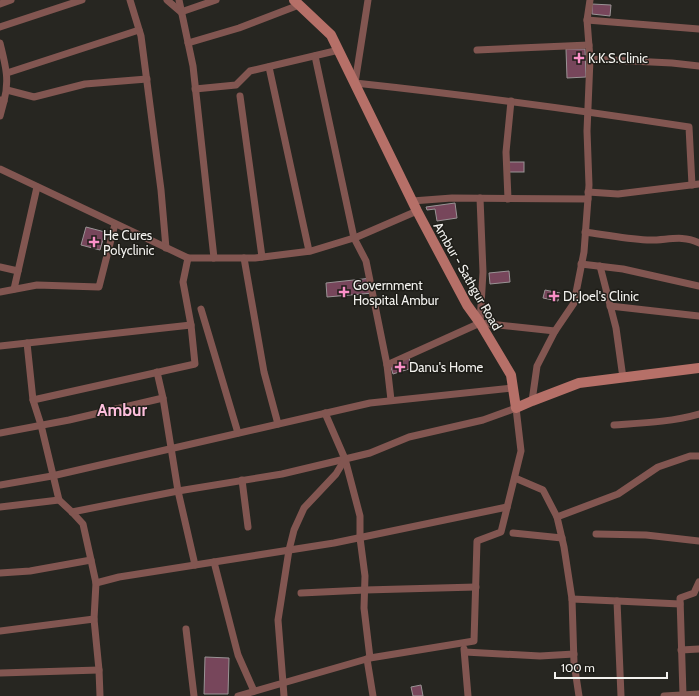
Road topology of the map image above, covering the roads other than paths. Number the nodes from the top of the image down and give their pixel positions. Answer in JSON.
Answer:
{"nodes":[{"id":1,"x":11,"y":0,"type":"edge"},
{"id":2,"x":82,"y":0,"type":"edge"},
{"id":3,"x":130,"y":0,"type":"edge"},
{"id":4,"x":167,"y":0,"type":"edge"},
{"id":5,"x":178,"y":0,"type":"edge"},
{"id":6,"x":216,"y":0,"type":"edge"},
{"id":7,"x":368,"y":0,"type":"edge"},
{"id":8,"x":590,"y":0,"type":"edge"},
{"id":9,"x":296,"y":2,"type":"edge"},
{"id":10,"x":0,"y":4,"type":"edge"},
{"id":11,"x":181,"y":12,"type":"junction"},
{"id":12,"x":587,"y":20,"type":"junction"},
{"id":13,"x":0,"y":27,"type":"edge"},
{"id":14,"x":699,"y":29,"type":"edge"},
{"id":15,"x":140,"y":30,"type":"junction"},
{"id":16,"x":188,"y":42,"type":"junction"},
{"id":17,"x":0,"y":43,"type":"edge"},
{"id":18,"x":589,"y":45,"type":"junction"},
{"id":19,"x":339,"y":50,"type":"junction"},
{"id":20,"x":477,"y":50,"type":"dead end"},
{"id":21,"x":315,"y":56,"type":"junction"},
{"id":22,"x":590,"y":59,"type":"junction"},
{"id":23,"x":699,"y":66,"type":"edge"},
{"id":24,"x":269,"y":67,"type":"junction"},
{"id":25,"x":7,"y":73,"type":"junction"},
{"id":26,"x":147,"y":79,"type":"junction"},
{"id":27,"x":354,"y":83,"type":"junction"},
{"id":28,"x":195,"y":89,"type":"junction"},
{"id":29,"x":7,"y":90,"type":"junction"},
{"id":30,"x":240,"y":96,"type":"dead end"},
{"id":31,"x":2,"y":100,"type":"edge"},
{"id":32,"x":511,"y":101,"type":"junction"},
{"id":33,"x":588,"y":111,"type":"junction"},
{"id":34,"x":0,"y":116,"type":"edge"},
{"id":35,"x":0,"y":169,"type":"edge"},
{"id":36,"x":695,"y":184,"type":"edge"},
{"id":37,"x":37,"y":186,"type":"junction"},
{"id":38,"x":588,"y":196,"type":"junction"},
{"id":39,"x":480,"y":198,"type":"junction"},
{"id":40,"x":508,"y":199,"type":"junction"},
{"id":41,"x":412,"y":201,"type":"junction"},
{"id":42,"x":417,"y":211,"type":"junction"},
{"id":43,"x":115,"y":224,"type":"junction"},
{"id":44,"x":585,"y":232,"type":"junction"},
{"id":45,"x":354,"y":238,"type":"junction"},
{"id":46,"x":699,"y":243,"type":"edge"},
{"id":47,"x":166,"y":248,"type":"junction"},
{"id":48,"x":309,"y":251,"type":"junction"},
{"id":49,"x":262,"y":257,"type":"junction"},
{"id":50,"x":188,"y":258,"type":"junction"},
{"id":51,"x":214,"y":258,"type":"junction"},
{"id":52,"x":244,"y":258,"type":"junction"},
{"id":53,"x":582,"y":264,"type":"junction"},
{"id":54,"x":0,"y":266,"type":"edge"},
{"id":55,"x":600,"y":266,"type":"junction"},
{"id":56,"x":18,"y":271,"type":"junction"},
{"id":57,"x":699,"y":286,"type":"edge"},
{"id":58,"x":14,"y":289,"type":"junction"},
{"id":59,"x":0,"y":292,"type":"edge"},
{"id":60,"x":610,"y":306,"type":"junction"},
{"id":61,"x":201,"y":309,"type":"dead end"},
{"id":62,"x":699,"y":316,"type":"edge"},
{"id":63,"x":480,"y":323,"type":"junction"},
{"id":64,"x":191,"y":325,"type":"junction"},
{"id":65,"x":555,"y":331,"type":"junction"},
{"id":66,"x":28,"y":343,"type":"junction"},
{"id":67,"x":0,"y":346,"type":"edge"},
{"id":68,"x":387,"y":365,"type":"junction"},
{"id":69,"x":699,"y":368,"type":"edge"},
{"id":70,"x":157,"y":372,"type":"junction"},
{"id":71,"x":623,"y":378,"type":"junction"},
{"id":72,"x":513,"y":388,"type":"junction"},
{"id":73,"x":163,"y":398,"type":"junction"},
{"id":74,"x":33,"y":400,"type":"junction"},
{"id":75,"x":391,"y":400,"type":"junction"},
{"id":76,"x":532,"y":401,"type":"junction"},
{"id":77,"x":516,"y":408,"type":"junction"},
{"id":78,"x":325,"y":413,"type":"junction"},
{"id":79,"x":699,"y":414,"type":"edge"},
{"id":80,"x":278,"y":424,"type":"junction"},
{"id":81,"x":41,"y":425,"type":"junction"},
{"id":82,"x":614,"y":425,"type":"dead end"},
{"id":83,"x":0,"y":433,"type":"edge"},
{"id":84,"x":238,"y":433,"type":"junction"},
{"id":85,"x":170,"y":449,"type":"junction"},
{"id":86,"x":699,"y":456,"type":"edge"},
{"id":87,"x":346,"y":459,"type":"junction"},
{"id":88,"x":52,"y":476,"type":"junction"},
{"id":89,"x":515,"y":478,"type":"junction"},
{"id":90,"x":242,"y":480,"type":"junction"},
{"id":91,"x":0,"y":485,"type":"edge"},
{"id":92,"x":178,"y":491,"type":"junction"},
{"id":93,"x":58,"y":500,"type":"junction"},
{"id":94,"x":0,"y":507,"type":"edge"},
{"id":95,"x":508,"y":507,"type":"junction"},
{"id":96,"x":72,"y":512,"type":"junction"},
{"id":97,"x":558,"y":517,"type":"junction"},
{"id":98,"x":248,"y":527,"type":"dead end"},
{"id":99,"x":513,"y":533,"type":"dead end"},
{"id":100,"x":596,"y":534,"type":"dead end"},
{"id":101,"x":360,"y":538,"type":"junction"},
{"id":102,"x":562,"y":538,"type":"junction"},
{"id":103,"x":699,"y":541,"type":"edge"},
{"id":104,"x":289,"y":550,"type":"junction"},
{"id":105,"x":91,"y":560,"type":"junction"},
{"id":106,"x":214,"y":562,"type":"junction"},
{"id":107,"x":195,"y":565,"type":"junction"},
{"id":108,"x":0,"y":573,"type":"edge"},
{"id":109,"x":699,"y":582,"type":"edge"},
{"id":110,"x":96,"y":583,"type":"junction"},
{"id":111,"x":476,"y":587,"type":"junction"},
{"id":112,"x":365,"y":590,"type":"junction"},
{"id":113,"x":301,"y":593,"type":"dead end"},
{"id":114,"x":697,"y":593,"type":"edge"},
{"id":115,"x":572,"y":599,"type":"junction"},
{"id":116,"x":617,"y":601,"type":"junction"},
{"id":117,"x":680,"y":604,"type":"junction"},
{"id":118,"x":94,"y":619,"type":"junction"},
{"id":119,"x":186,"y":629,"type":"dead end"},
{"id":120,"x":0,"y":631,"type":"edge"},
{"id":121,"x":464,"y":643,"type":"junction"},
{"id":122,"x":699,"y":648,"type":"edge"},
{"id":123,"x":681,"y":650,"type":"junction"},
{"id":124,"x":465,"y":652,"type":"junction"},
{"id":125,"x":574,"y":654,"type":"junction"},
{"id":126,"x":368,"y":659,"type":"junction"},
{"id":127,"x":99,"y":670,"type":"junction"},
{"id":128,"x":0,"y":674,"type":"edge"},
{"id":129,"x":283,"y":683,"type":"junction"},
{"id":130,"x":254,"y":691,"type":"junction"},
{"id":131,"x":699,"y":694,"type":"edge"},
{"id":132,"x":683,"y":695,"type":"junction"},
{"id":133,"x":100,"y":696,"type":"edge"},
{"id":134,"x":194,"y":696,"type":"edge"},
{"id":135,"x":238,"y":696,"type":"edge"},
{"id":136,"x":284,"y":696,"type":"edge"},
{"id":137,"x":373,"y":696,"type":"edge"},
{"id":138,"x":468,"y":696,"type":"edge"},
{"id":139,"x":579,"y":696,"type":"edge"},
{"id":140,"x":621,"y":696,"type":"edge"},
{"id":141,"x":664,"y":696,"type":"edge"},
{"id":142,"x":674,"y":696,"type":"edge"}],
"edges":[{"from":1,"to":10,"type":"street"},
{"from":2,"to":13,"type":"street"},
{"from":3,"to":15,"type":"street"},
{"from":4,"to":11,"type":"street"},
{"from":5,"to":11,"type":"street"},
{"from":6,"to":11,"type":"street"},
{"from":7,"to":27,"type":"street"},
{"from":8,"to":12,"type":"street"},
{"from":9,"to":16,"type":"street"},
{"from":9,"to":19,"type":"main road","name":"Ambur - Sathgur Road"},
{"from":11,"to":16,"type":"street"},
{"from":12,"to":14,"type":"street"},
{"from":12,"to":18,"type":"street"},
{"from":15,"to":25,"type":"street"},
{"from":15,"to":26,"type":"street"},
{"from":16,"to":28,"type":"street"},
{"from":17,"to":25,"type":"street"},
{"from":18,"to":20,"type":"street"},
{"from":18,"to":22,"type":"street"},
{"from":19,"to":21,"type":"street"},
{"from":19,"to":27,"type":"main road","name":"Ambur - Sathgur Road"},
{"from":21,"to":24,"type":"street"},
{"from":21,"to":45,"type":"street"},
{"from":22,"to":23,"type":"street"},
{"from":22,"to":33,"type":"street"},
{"from":24,"to":28,"type":"street"},
{"from":24,"to":48,"type":"street"},
{"from":25,"to":29,"type":"street"},
{"from":26,"to":29,"type":"street"},
{"from":26,"to":47,"type":"street"},
{"from":27,"to":32,"type":"street"},
{"from":27,"to":41,"type":"main road","name":"Ambur - Sathgur Road"},
{"from":28,"to":51,"type":"street"},
{"from":29,"to":31,"type":"street"},
{"from":30,"to":49,"type":"street"},
{"from":31,"to":34,"type":"street"},
{"from":32,"to":33,"type":"street"},
{"from":32,"to":40,"type":"street"},
{"from":33,"to":36,"type":"street"},
{"from":33,"to":38,"type":"street"},
{"from":35,"to":37,"type":"street"},
{"from":36,"to":38,"type":"street"},
{"from":37,"to":43,"type":"street"},
{"from":37,"to":56,"type":"street"},
{"from":38,"to":40,"type":"street"},
{"from":38,"to":44,"type":"street"},
{"from":39,"to":40,"type":"street"},
{"from":39,"to":41,"type":"street"},
{"from":39,"to":63,"type":"street"},
{"from":41,"to":42,"type":"main road","name":"Ambur - Sathgur Road"},
{"from":42,"to":45,"type":"street"},
{"from":42,"to":63,"type":"main road","name":"Ambur - Sathgur Road"},
{"from":43,"to":47,"type":"street"},
{"from":43,"to":58,"type":"street"},
{"from":44,"to":46,"type":"street"},
{"from":44,"to":53,"type":"street"},
{"from":45,"to":48,"type":"street"},
{"from":45,"to":68,"type":"street"},
{"from":47,"to":50,"type":"street"},
{"from":48,"to":49,"type":"street"},
{"from":49,"to":52,"type":"street"},
{"from":50,"to":51,"type":"street"},
{"from":50,"to":64,"type":"street"},
{"from":51,"to":52,"type":"street"},
{"from":52,"to":80,"type":"street"},
{"from":53,"to":55,"type":"street"},
{"from":53,"to":65,"type":"street"},
{"from":54,"to":56,"type":"street"},
{"from":55,"to":57,"type":"street"},
{"from":55,"to":60,"type":"street"},
{"from":56,"to":58,"type":"street"},
{"from":58,"to":59,"type":"street"},
{"from":60,"to":62,"type":"street"},
{"from":60,"to":71,"type":"street"},
{"from":61,"to":84,"type":"street"},
{"from":63,"to":65,"type":"street"},
{"from":63,"to":68,"type":"street"},
{"from":63,"to":72,"type":"main road","name":"Ambur - Sathgur Road"},
{"from":64,"to":66,"type":"street"},
{"from":64,"to":70,"type":"street"},
{"from":65,"to":76,"type":"street"},
{"from":66,"to":67,"type":"street"},
{"from":66,"to":74,"type":"street"},
{"from":68,"to":75,"type":"street"},
{"from":69,"to":71,"type":"main road"},
{"from":70,"to":73,"type":"street"},
{"from":70,"to":74,"type":"street"},
{"from":71,"to":76,"type":"main road"},
{"from":72,"to":75,"type":"street"},
{"from":72,"to":77,"type":"main road","name":"Ambur - Sathgur Road"},
{"from":73,"to":81,"type":"street"},
{"from":73,"to":85,"type":"street"},
{"from":74,"to":81,"type":"street"},
{"from":75,"to":78,"type":"street"},
{"from":76,"to":77,"type":"main road"},
{"from":77,"to":87,"type":"street"},
{"from":77,"to":89,"type":"street"},
{"from":78,"to":80,"type":"street"},
{"from":78,"to":87,"type":"street"},
{"from":79,"to":82,"type":"street"},
{"from":80,"to":84,"type":"street"},
{"from":81,"to":83,"type":"street"},
{"from":81,"to":88,"type":"street"},
{"from":84,"to":85,"type":"street"},
{"from":85,"to":88,"type":"street"},
{"from":85,"to":92,"type":"street"},
{"from":86,"to":97,"type":"street"},
{"from":87,"to":90,"type":"street"},
{"from":87,"to":101,"type":"street"},
{"from":87,"to":104,"type":"street"},
{"from":88,"to":91,"type":"street"},
{"from":88,"to":93,"type":"street"},
{"from":89,"to":95,"type":"street"},
{"from":89,"to":97,"type":"street"},
{"from":90,"to":92,"type":"street"},
{"from":90,"to":98,"type":"street"},
{"from":92,"to":96,"type":"street"},
{"from":92,"to":107,"type":"street"},
{"from":93,"to":94,"type":"street"},
{"from":93,"to":96,"type":"street"},
{"from":95,"to":101,"type":"street"},
{"from":95,"to":111,"type":"street"},
{"from":96,"to":105,"type":"street"},
{"from":97,"to":102,"type":"street"},
{"from":99,"to":102,"type":"street"},
{"from":100,"to":103,"type":"street"},
{"from":101,"to":104,"type":"street"},
{"from":101,"to":112,"type":"street"},
{"from":102,"to":115,"type":"street"},
{"from":104,"to":106,"type":"street"},
{"from":104,"to":129,"type":"street"},
{"from":105,"to":108,"type":"street"},
{"from":105,"to":110,"type":"street"},
{"from":106,"to":107,"type":"street"},
{"from":106,"to":130,"type":"street"},
{"from":107,"to":110,"type":"street"},
{"from":109,"to":114,"type":"street"},
{"from":110,"to":118,"type":"street"},
{"from":111,"to":112,"type":"street"},
{"from":111,"to":121,"type":"street"},
{"from":112,"to":113,"type":"street"},
{"from":112,"to":126,"type":"street"},
{"from":114,"to":117,"type":"street"},
{"from":115,"to":116,"type":"street"},
{"from":115,"to":125,"type":"street"},
{"from":116,"to":117,"type":"street"},
{"from":116,"to":140,"type":"street"},
{"from":117,"to":123,"type":"street"},
{"from":118,"to":120,"type":"street"},
{"from":118,"to":127,"type":"street"},
{"from":119,"to":134,"type":"street"},
{"from":121,"to":124,"type":"street"},
{"from":121,"to":126,"type":"street"},
{"from":122,"to":123,"type":"street"},
{"from":123,"to":132,"type":"street"},
{"from":124,"to":125,"type":"street"},
{"from":124,"to":138,"type":"street"},
{"from":125,"to":139,"type":"street"},
{"from":126,"to":129,"type":"street"},
{"from":126,"to":137,"type":"street"},
{"from":127,"to":128,"type":"street"},
{"from":127,"to":133,"type":"street"},
{"from":129,"to":130,"type":"street"},
{"from":129,"to":136,"type":"street"},
{"from":130,"to":135,"type":"street"},
{"from":131,"to":132,"type":"street"},
{"from":132,"to":142,"type":"street"},
{"from":141,"to":142,"type":"street"}]}
